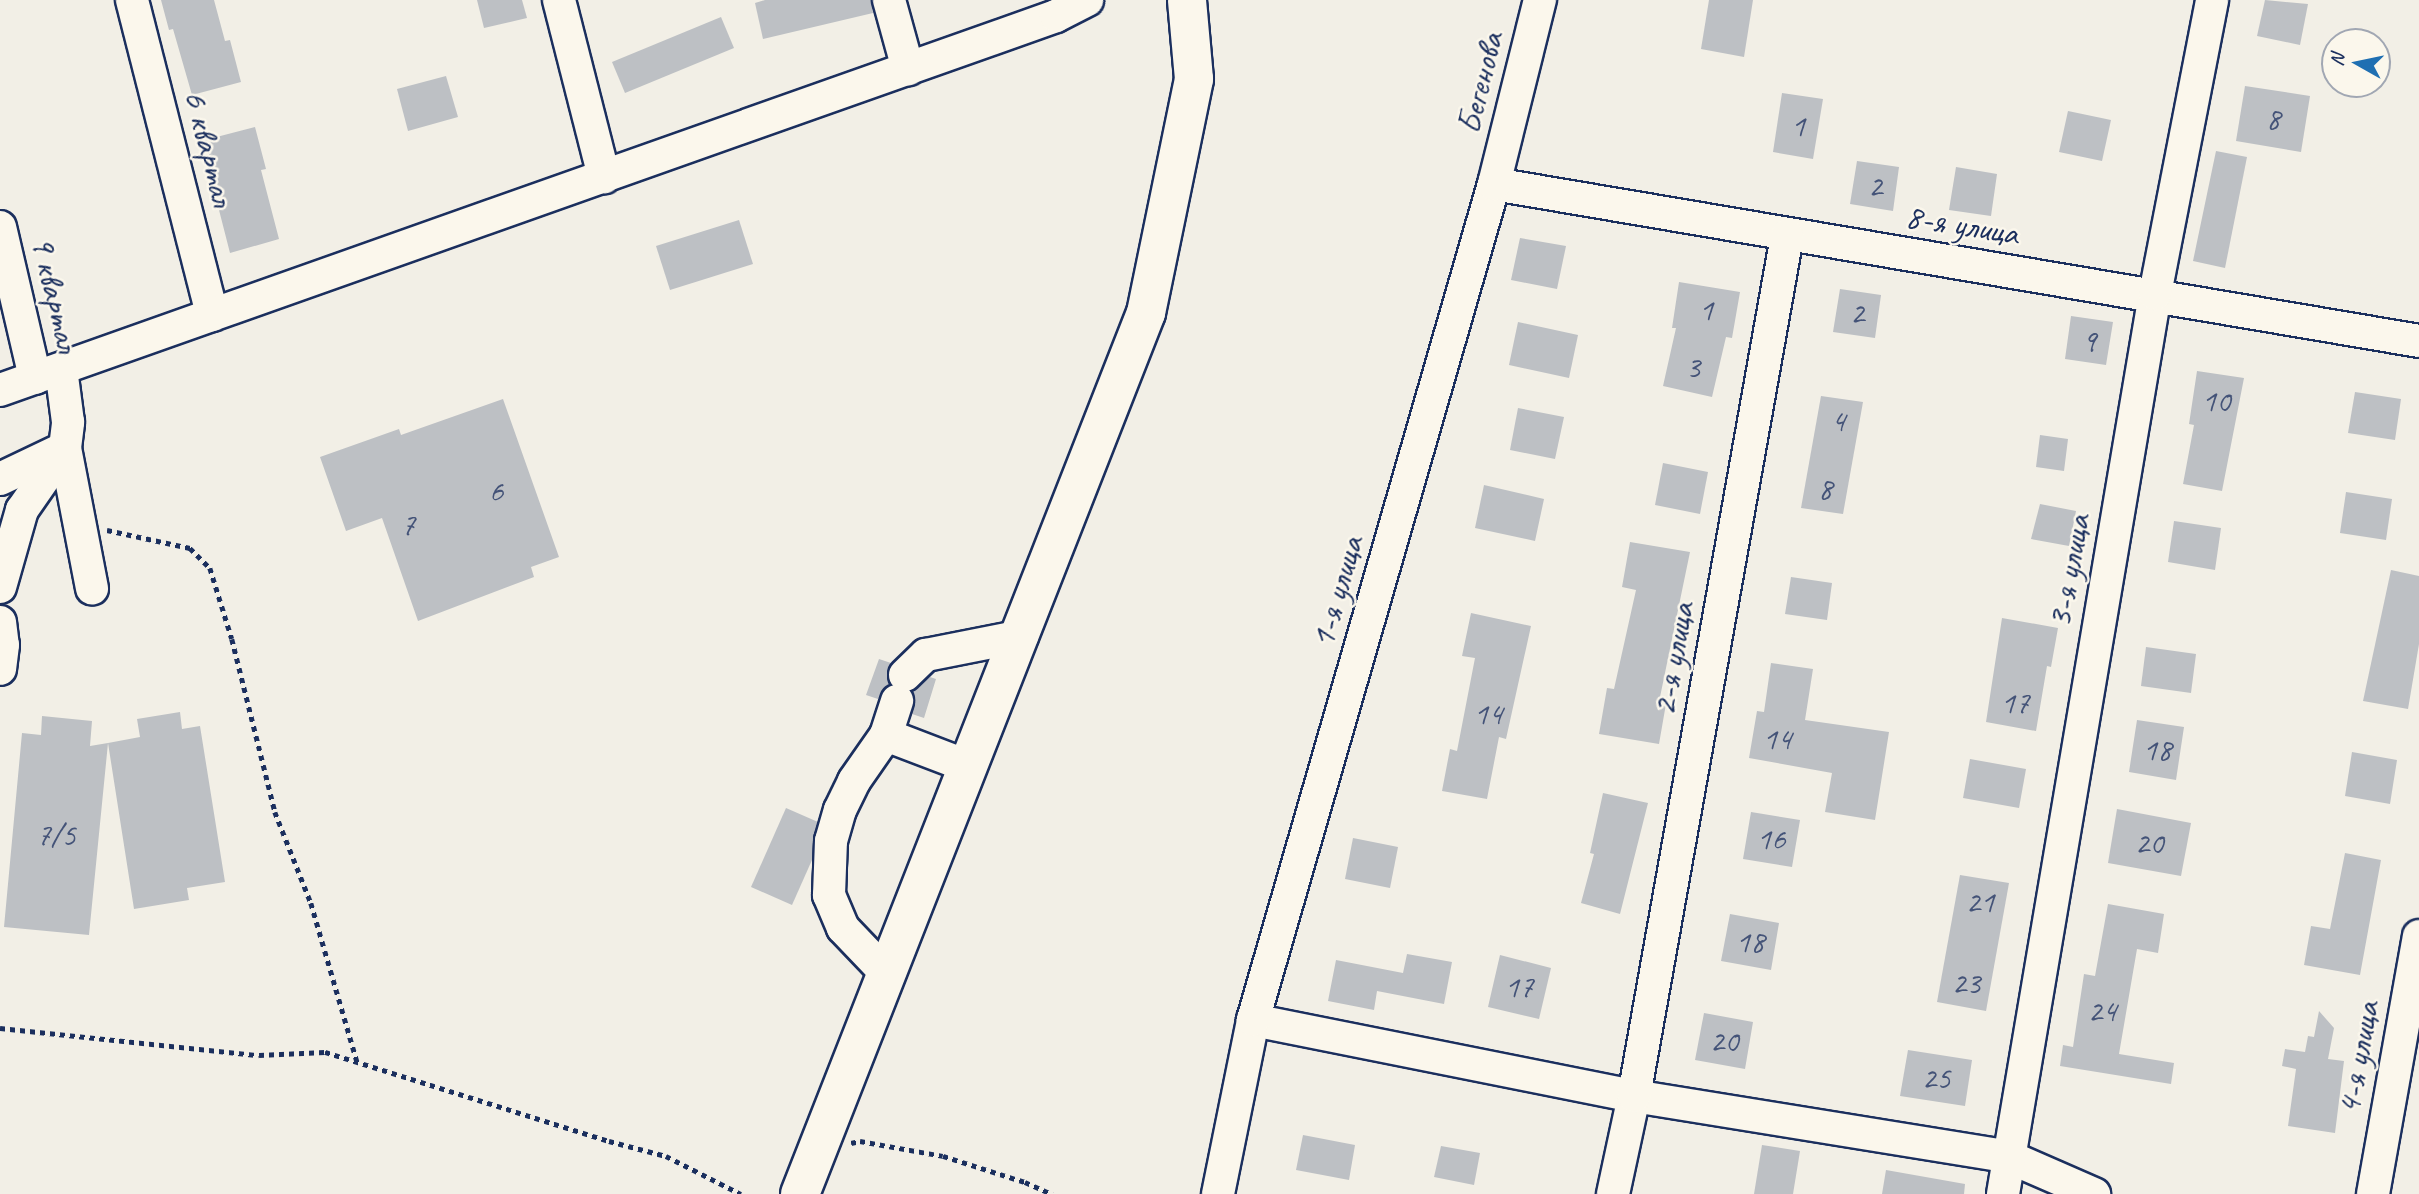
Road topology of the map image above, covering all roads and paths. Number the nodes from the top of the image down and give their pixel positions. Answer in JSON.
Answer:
{"nodes":[{"id":1,"x":132,"y":0,"type":"edge"},
{"id":2,"x":559,"y":0,"type":"edge"},
{"id":3,"x":889,"y":0,"type":"edge"},
{"id":4,"x":1087,"y":0,"type":"edge"},
{"id":5,"x":1187,"y":0,"type":"edge"},
{"id":6,"x":1540,"y":0,"type":"edge"},
{"id":7,"x":2212,"y":0,"type":"edge"},
{"id":8,"x":908,"y":69,"type":"junction"},
{"id":9,"x":604,"y":177,"type":"junction"},
{"id":10,"x":1494,"y":184,"type":"junction"},
{"id":11,"x":0,"y":227,"type":"edge"},
{"id":12,"x":1787,"y":236,"type":"junction"},
{"id":13,"x":2155,"y":294,"type":"junction"},
{"id":14,"x":212,"y":315,"type":"junction"},
{"id":15,"x":2419,"y":341,"type":"edge"},
{"id":16,"x":48,"y":373,"type":"junction"},
{"id":17,"x":0,"y":390,"type":"edge"},
{"id":18,"x":65,"y":448,"type":"junction"},
{"id":19,"x":0,"y":478,"type":"edge"},
{"id":20,"x":80,"y":525,"type":"junction"},
{"id":21,"x":0,"y":587,"type":"edge"},
{"id":22,"x":92,"y":588,"type":"dead end"},
{"id":23,"x":0,"y":622,"type":"edge"},
{"id":24,"x":1022,"y":636,"type":"junction"},
{"id":25,"x":0,"y":669,"type":"edge"},
{"id":26,"x":886,"y":735,"type":"junction"},
{"id":27,"x":970,"y":766,"type":"junction"},
{"id":28,"x":2419,"y":936,"type":"edge"},
{"id":29,"x":887,"y":974,"type":"junction"},
{"id":30,"x":1254,"y":1020,"type":"junction"},
{"id":31,"x":0,"y":1028,"type":"edge"},
{"id":32,"x":357,"y":1062,"type":"junction"},
{"id":33,"x":1634,"y":1096,"type":"junction"},
{"id":34,"x":847,"y":1144,"type":"dead end"},
{"id":35,"x":2009,"y":1157,"type":"junction"},
{"id":36,"x":741,"y":1194,"type":"edge"},
{"id":37,"x":800,"y":1194,"type":"edge"},
{"id":38,"x":1052,"y":1194,"type":"edge"},
{"id":39,"x":1218,"y":1194,"type":"edge"},
{"id":40,"x":1613,"y":1194,"type":"edge"},
{"id":41,"x":2003,"y":1194,"type":"edge"},
{"id":42,"x":2094,"y":1194,"type":"edge"},
{"id":43,"x":2373,"y":1194,"type":"edge"}],
"edges":[{"from":1,"to":14,"type":"street","name":"6 квартал"},
{"from":2,"to":9,"type":"street"},
{"from":3,"to":8,"type":"street"},
{"from":4,"to":8,"type":"street"},
{"from":5,"to":24,"type":"main road"},
{"from":6,"to":10,"type":"street","name":"Бегенова"},
{"from":7,"to":13,"type":"street","name":"3-я улица"},
{"from":8,"to":9,"type":"street"},
{"from":9,"to":14,"type":"street"},
{"from":10,"to":12,"type":"street","name":"8-я улица"},
{"from":10,"to":30,"type":"street","name":"1-я улица"},
{"from":11,"to":16,"type":"street","name":"9 квартал"},
{"from":12,"to":13,"type":"street","name":"8-я улица"},
{"from":12,"to":33,"type":"street","name":"2-я улица"},
{"from":13,"to":15,"type":"street","name":"8-я улица"},
{"from":13,"to":35,"type":"street","name":"3-я улица"},
{"from":14,"to":16,"type":"street"},
{"from":16,"to":17,"type":"street"},
{"from":16,"to":18,"type":"street","name":"9 квартал"},
{"from":18,"to":19,"type":"street"},
{"from":18,"to":20,"type":"street","name":"9 квартал"},
{"from":18,"to":21,"type":"street"},
{"from":20,"to":22,"type":"street","name":"9 квартал"},
{"from":20,"to":32,"type":"path"},
{"from":23,"to":25,"type":"street"},
{"from":24,"to":26,"type":"street"},
{"from":24,"to":27,"type":"main road"},
{"from":26,"to":27,"type":"street"},
{"from":26,"to":29,"type":"street"},
{"from":27,"to":29,"type":"main road"},
{"from":28,"to":43,"type":"street","name":"4-я улица"},
{"from":29,"to":37,"type":"main road"},
{"from":30,"to":33,"type":"street"},
{"from":30,"to":39,"type":"street","name":"1-я улица"},
{"from":31,"to":32,"type":"path"},
{"from":32,"to":36,"type":"path"},
{"from":33,"to":35,"type":"street"},
{"from":33,"to":40,"type":"street","name":"2-я улица"},
{"from":34,"to":38,"type":"path"},
{"from":35,"to":41,"type":"street","name":"3-я улица"},
{"from":35,"to":42,"type":"street"}]}
